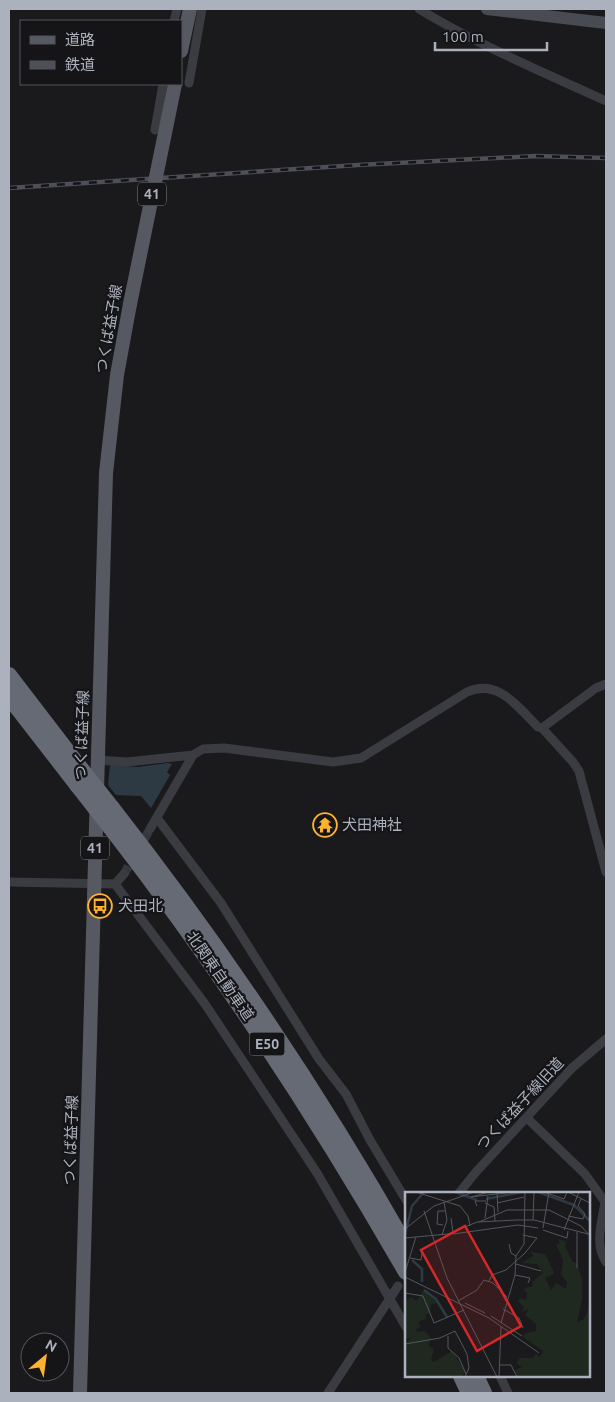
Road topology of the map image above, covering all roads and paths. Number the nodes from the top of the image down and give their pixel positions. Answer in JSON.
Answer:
{"nodes":[{"id":1,"x":190,"y":9,"type":"edge"},
{"id":2,"x":202,"y":9,"type":"edge"},
{"id":3,"x":419,"y":9,"type":"edge"},
{"id":4,"x":487,"y":9,"type":"edge"},
{"id":5,"x":606,"y":23,"type":"edge"},
{"id":6,"x":182,"y":45,"type":"edge"},
{"id":7,"x":189,"y":83,"type":"dead end"},
{"id":8,"x":163,"y":85,"type":"edge"},
{"id":9,"x":174,"y":85,"type":"edge"},
{"id":10,"x":606,"y":101,"type":"edge"},
{"id":11,"x":155,"y":130,"type":"dead end"},
{"id":12,"x":9,"y":675,"type":"edge"},
{"id":13,"x":606,"y":684,"type":"edge"},
{"id":14,"x":9,"y":697,"type":"edge"},
{"id":15,"x":542,"y":728,"type":"junction"},
{"id":16,"x":193,"y":755,"type":"junction"},
{"id":17,"x":97,"y":760,"type":"junction"},
{"id":18,"x":157,"y":818,"type":"junction"},
{"id":19,"x":150,"y":829,"type":"tunnel mouth"},
{"id":20,"x":606,"y":872,"type":"edge"},
{"id":21,"x":124,"y":874,"type":"tunnel mouth"},
{"id":22,"x":9,"y":882,"type":"edge"},
{"id":23,"x":115,"y":884,"type":"junction"},
{"id":24,"x":94,"y":885,"type":"junction"},
{"id":25,"x":606,"y":1039,"type":"edge"},
{"id":26,"x":527,"y":1118,"type":"junction"},
{"id":27,"x":460,"y":1192,"type":"edge"},
{"id":28,"x":405,"y":1198,"type":"edge"},
{"id":29,"x":405,"y":1244,"type":"edge"},
{"id":30,"x":606,"y":1262,"type":"edge"},
{"id":31,"x":402,"y":1279,"type":"edge"},
{"id":32,"x":390,"y":1298,"type":"junction"},
{"id":33,"x":405,"y":1325,"type":"edge"},
{"id":34,"x":461,"y":1377,"type":"edge"},
{"id":35,"x":476,"y":1377,"type":"edge"},
{"id":36,"x":500,"y":1377,"type":"edge"},
{"id":37,"x":80,"y":1393,"type":"edge"},
{"id":38,"x":328,"y":1393,"type":"edge"},
{"id":39,"x":469,"y":1393,"type":"edge"},
{"id":40,"x":484,"y":1393,"type":"edge"},
{"id":41,"x":508,"y":1393,"type":"edge"}],
"edges":[{"from":1,"to":6,"type":"main road"},
{"from":2,"to":7,"type":"street"},
{"from":3,"to":10,"type":"street"},
{"from":4,"to":5,"type":"street"},
{"from":8,"to":11,"type":"street"},
{"from":9,"to":17,"type":"main road","name":"つくば益子線","number":"41","bridge":true},
{"from":12,"to":29,"type":"highway","name":"北関東自動車道","number":"E50","bridge":true},
{"from":13,"to":15,"type":"street"},
{"from":14,"to":31,"type":"highway","name":"北関東自動車道","number":"E50","bridge":true},
{"from":15,"to":16,"type":"street"},
{"from":15,"to":20,"type":"street"},
{"from":16,"to":17,"type":"street"},
{"from":16,"to":18,"type":"street"},
{"from":17,"to":24,"type":"main road","name":"つくば益子線","number":"41"},
{"from":18,"to":19,"type":"street"},
{"from":18,"to":28,"type":"street"},
{"from":21,"to":23,"type":"street"},
{"from":22,"to":24,"type":"street"},
{"from":23,"to":24,"type":"street"},
{"from":23,"to":32,"type":"street"},
{"from":24,"to":37,"type":"main road","name":"つくば益子線","number":"41"},
{"from":25,"to":26,"type":"street","name":"つくば益子線旧道"},
{"from":26,"to":27,"type":"street","name":"つくば益子線旧道"},
{"from":26,"to":30,"type":"street"},
{"from":31,"to":32,"type":"street"},
{"from":32,"to":33,"type":"street"},
{"from":32,"to":38,"type":"street"},
{"from":34,"to":39,"type":"highway"},
{"from":35,"to":40,"type":"highway"},
{"from":36,"to":41,"type":"street"}]}
